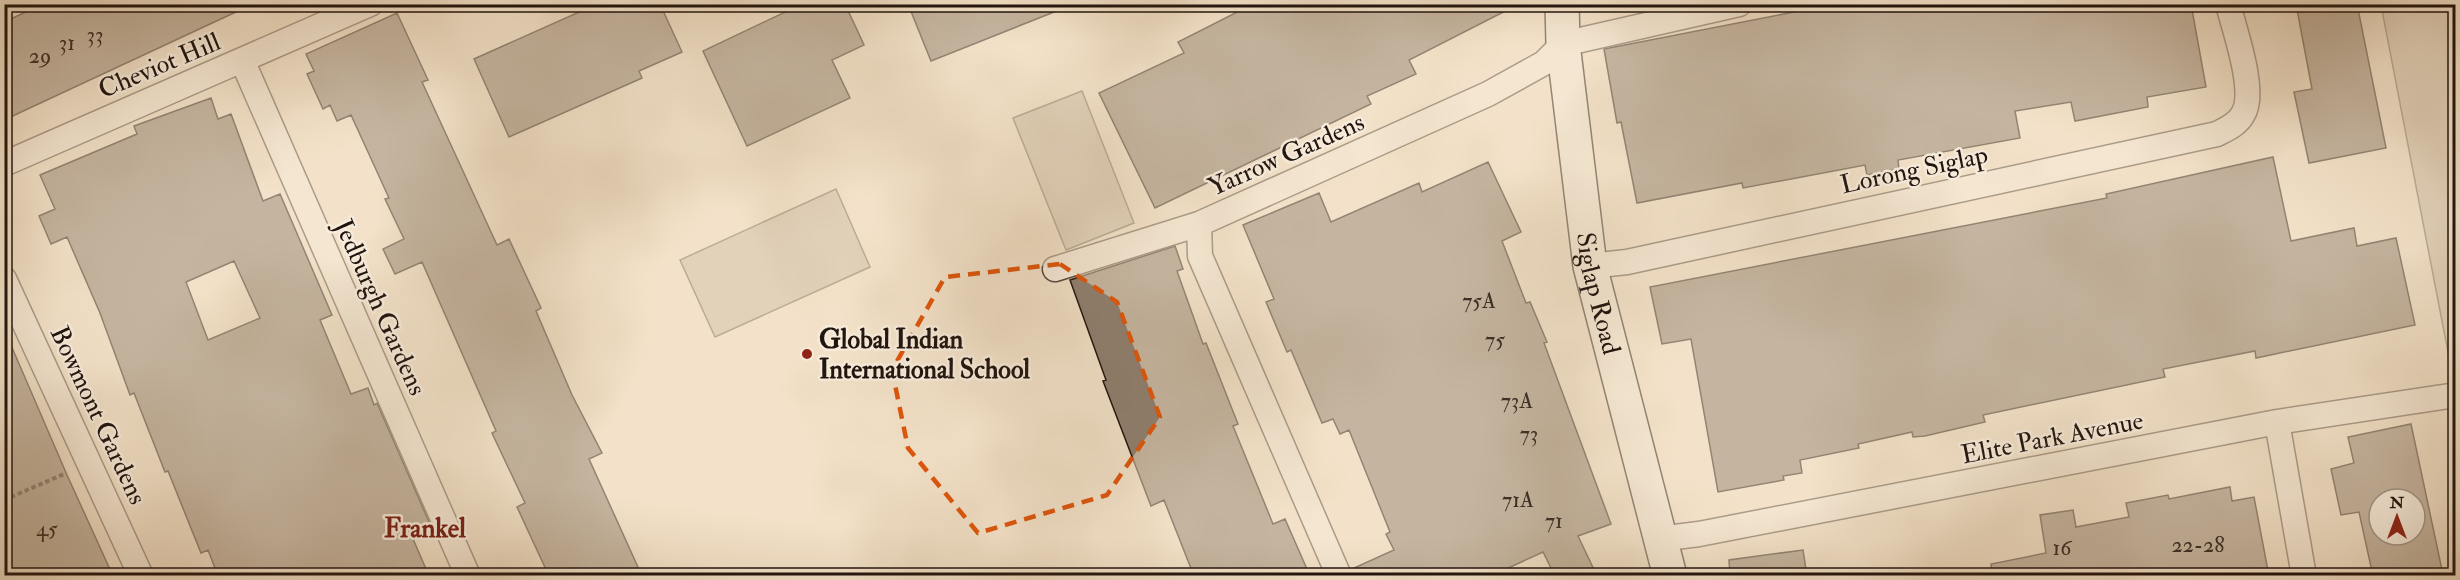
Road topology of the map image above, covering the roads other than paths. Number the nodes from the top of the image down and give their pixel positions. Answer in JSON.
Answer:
{"nodes":[{"id":1,"x":370,"y":4,"type":"edge"},
{"id":2,"x":1562,"y":4,"type":"edge"},
{"id":3,"x":1739,"y":4,"type":"edge"},
{"id":4,"x":2228,"y":4,"type":"edge"},
{"id":5,"x":1554,"y":53,"type":"junction"},
{"id":6,"x":242,"y":60,"type":"junction"},
{"id":7,"x":4,"y":164,"type":"edge"},
{"id":8,"x":1199,"y":224,"type":"junction"},
{"id":9,"x":1590,"y":266,"type":"junction"},
{"id":10,"x":1055,"y":270,"type":"dead end"},
{"id":11,"x":4,"y":279,"type":"edge"},
{"id":12,"x":2456,"y":395,"type":"edge"},
{"id":13,"x":2277,"y":422,"type":"junction"},
{"id":14,"x":1659,"y":539,"type":"junction"},
{"id":15,"x":141,"y":576,"type":"edge"},
{"id":16,"x":468,"y":576,"type":"edge"},
{"id":17,"x":1339,"y":576,"type":"edge"},
{"id":18,"x":1670,"y":576,"type":"edge"},
{"id":19,"x":2304,"y":576,"type":"edge"}],
"edges":[{"from":1,"to":6,"type":"street","name":"Cheviot Hill"},
{"from":2,"to":5,"type":"main road","name":"Siglap Road"},
{"from":3,"to":5,"type":"street","name":"Yarrow Gardens"},
{"from":4,"to":9,"type":"street","name":"Lorong Siglap"},
{"from":5,"to":8,"type":"street","name":"Yarrow Gardens"},
{"from":5,"to":9,"type":"main road","name":"Siglap Road"},
{"from":6,"to":7,"type":"street","name":"Cheviot Hill"},
{"from":6,"to":16,"type":"street","name":"Jedburgh Gardens"},
{"from":8,"to":10,"type":"street"},
{"from":8,"to":17,"type":"street","name":"Yarrow Gardens"},
{"from":9,"to":14,"type":"main road","name":"Siglap Road"},
{"from":11,"to":15,"type":"street","name":"Bowmont Gardens"},
{"from":12,"to":13,"type":"street","name":"Elite Park Avenue"},
{"from":13,"to":14,"type":"street","name":"Elite Park Avenue"},
{"from":13,"to":19,"type":"street"},
{"from":14,"to":18,"type":"main road","name":"Siglap Road"}]}
